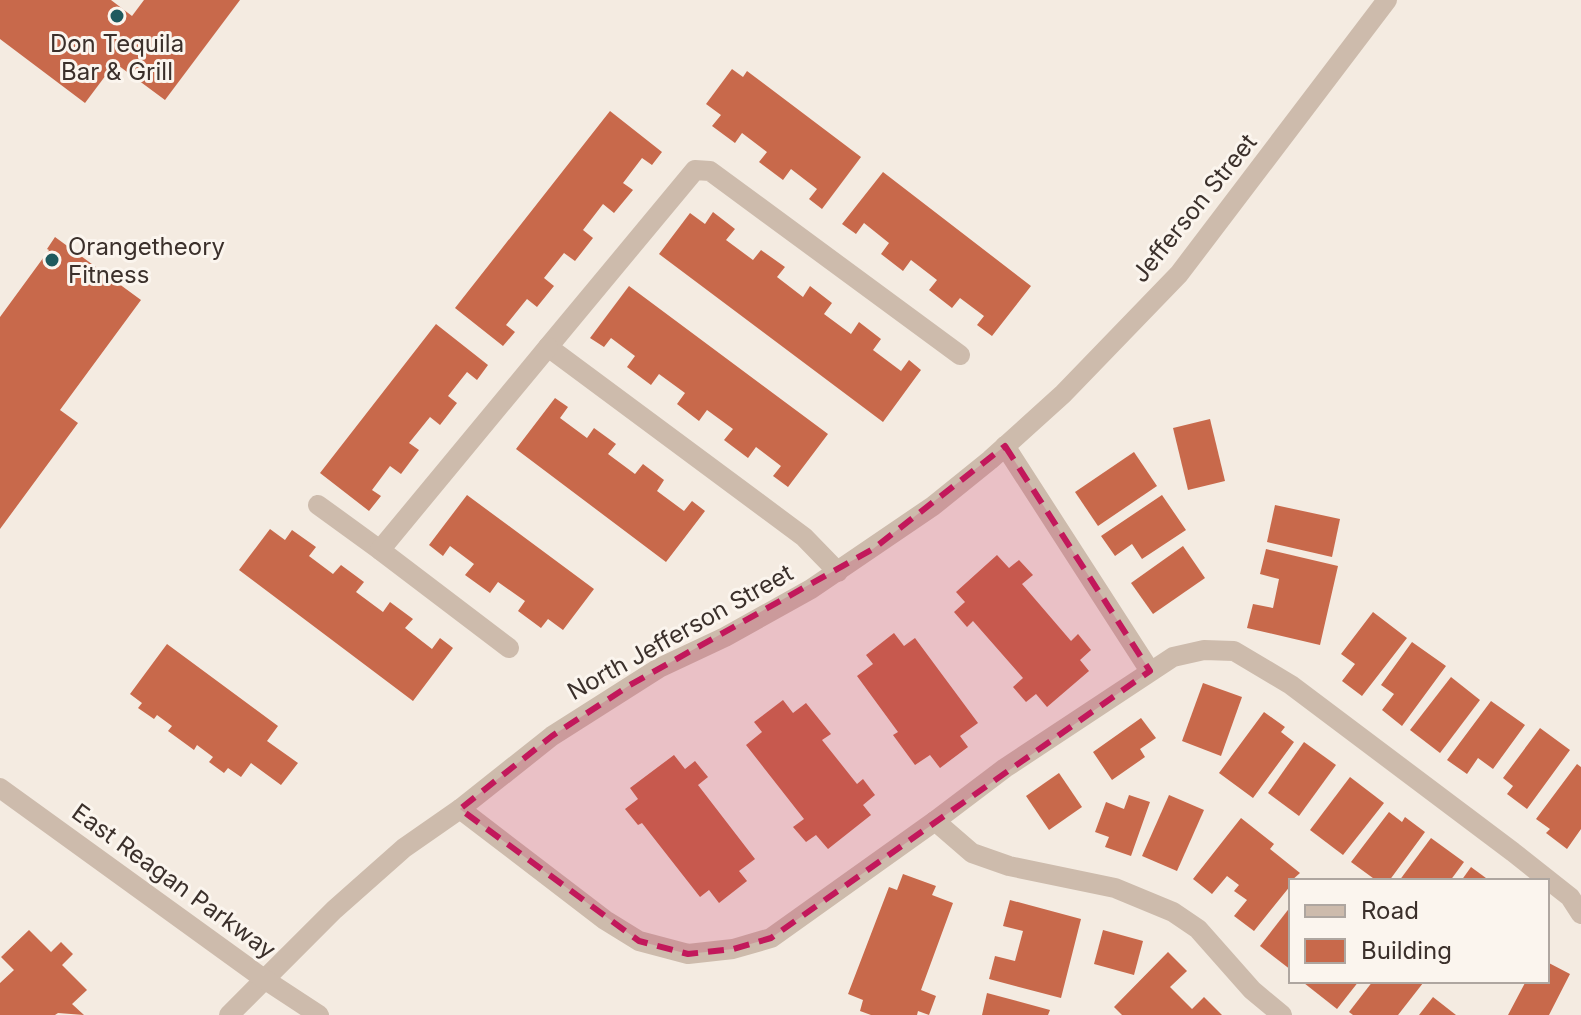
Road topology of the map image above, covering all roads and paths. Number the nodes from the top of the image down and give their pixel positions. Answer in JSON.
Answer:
{"nodes":[{"id":1,"x":1387,"y":0,"type":"edge"},
{"id":2,"x":548,"y":347,"type":"junction"},
{"id":3,"x":960,"y":355,"type":"dead end"},
{"id":4,"x":1021,"y":432,"type":"joint"},
{"id":5,"x":1005,"y":446,"type":"junction"},
{"id":6,"x":318,"y":505,"type":"dead end"},
{"id":7,"x":380,"y":550,"type":"junction"},
{"id":8,"x":838,"y":572,"type":"junction"},
{"id":9,"x":509,"y":648,"type":"dead end"},
{"id":10,"x":1150,"y":671,"type":"junction"},
{"id":11,"x":0,"y":788,"type":"edge"},
{"id":12,"x":460,"y":809,"type":"junction"},
{"id":13,"x":935,"y":821,"type":"junction"},
{"id":14,"x":1547,"y":879,"type":"edge"},
{"id":15,"x":1549,"y":880,"type":"edge"},
{"id":16,"x":1581,"y":914,"type":"edge"},
{"id":17,"x":264,"y":979,"type":"junction"},
{"id":18,"x":229,"y":1015,"type":"edge"},
{"id":19,"x":319,"y":1015,"type":"edge"},
{"id":20,"x":1282,"y":1015,"type":"edge"}],
"edges":[{"from":1,"to":4,"type":"street","name":"Jefferson Street"},
{"from":2,"to":3,"type":"street"},
{"from":2,"to":7,"type":"street"},
{"from":2,"to":8,"type":"street"},
{"from":4,"to":5,"type":"street","name":"North Jefferson Street"},
{"from":5,"to":8,"type":"street","name":"North Jefferson Street"},
{"from":5,"to":10,"type":"street"},
{"from":6,"to":7,"type":"street"},
{"from":7,"to":9,"type":"street"},
{"from":8,"to":12,"type":"street","name":"North Jefferson Street"},
{"from":10,"to":13,"type":"street"},
{"from":10,"to":14,"type":"street"},
{"from":11,"to":17,"type":"street","name":"East Reagan Parkway"},
{"from":12,"to":13,"type":"street"},
{"from":12,"to":17,"type":"street","name":"North Jefferson Street"},
{"from":13,"to":20,"type":"street"},
{"from":15,"to":16,"type":"street"},
{"from":17,"to":18,"type":"street","name":"North Jefferson Street"},
{"from":17,"to":19,"type":"street","name":"East Reagan Parkway"}]}
